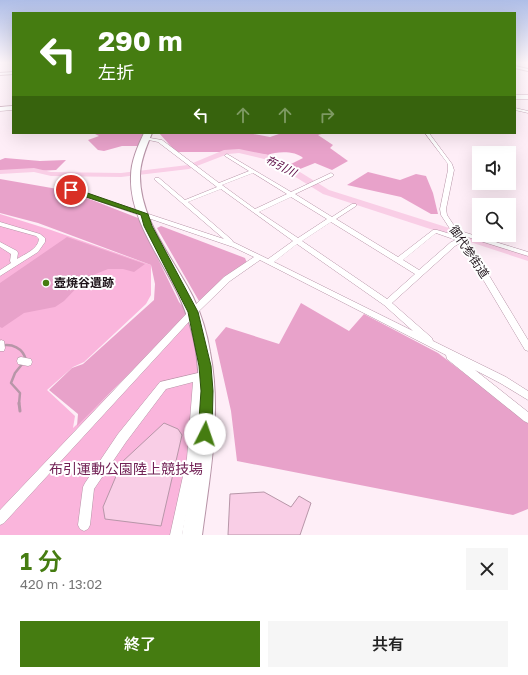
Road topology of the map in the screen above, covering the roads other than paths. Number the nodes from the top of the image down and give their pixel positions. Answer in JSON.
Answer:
{"nodes":[{"id":1,"x":528,"y":98,"type":"edge"},
{"id":2,"x":516,"y":99,"type":"edge"},
{"id":3,"x":12,"y":109,"type":"edge"},
{"id":4,"x":516,"y":109,"type":"edge"},
{"id":5,"x":0,"y":110,"type":"edge"},
{"id":6,"x":528,"y":112,"type":"edge"},
{"id":7,"x":428,"y":134,"type":"edge"},
{"id":8,"x":147,"y":135,"type":"edge"},
{"id":9,"x":227,"y":155,"type":"dead end"},
{"id":10,"x":253,"y":170,"type":"junction"},
{"id":11,"x":331,"y":175,"type":"dead end"},
{"id":12,"x":157,"y":179,"type":"dead end"},
{"id":13,"x":220,"y":186,"type":"junction"},
{"id":14,"x":71,"y":190,"type":"dead end"},
{"id":15,"x":291,"y":193,"type":"junction"},
{"id":16,"x":184,"y":202,"type":"junction"},
{"id":17,"x":354,"y":205,"type":"dead end"},
{"id":18,"x":256,"y":211,"type":"junction"},
{"id":19,"x":144,"y":214,"type":"junction"},
{"id":20,"x":333,"y":220,"type":"junction"},
{"id":21,"x":0,"y":224,"type":"edge"},
{"id":22,"x":458,"y":235,"type":"junction"},
{"id":23,"x":297,"y":241,"type":"junction"},
{"id":24,"x":0,"y":244,"type":"edge"},
{"id":25,"x":235,"y":245,"type":"junction"},
{"id":26,"x":528,"y":254,"type":"edge"},
{"id":27,"x":258,"y":258,"type":"junction"},
{"id":28,"x":399,"y":260,"type":"junction"},
{"id":29,"x":270,"y":261,"type":"junction"},
{"id":30,"x":15,"y":262,"type":"junction"},
{"id":31,"x":0,"y":273,"type":"edge"},
{"id":32,"x":419,"y":273,"type":"junction"},
{"id":33,"x":387,"y":303,"type":"junction"},
{"id":34,"x":193,"y":312,"type":"junction"},
{"id":35,"x":518,"y":332,"type":"junction"},
{"id":36,"x":528,"y":336,"type":"edge"},
{"id":37,"x":528,"y":347,"type":"edge"},
{"id":38,"x":438,"y":348,"type":"junction"},
{"id":39,"x":528,"y":396,"type":"edge"},
{"id":40,"x":528,"y":418,"type":"edge"},
{"id":41,"x":0,"y":519,"type":"edge"},
{"id":42,"x":84,"y":525,"type":"dead end"},
{"id":43,"x":176,"y":535,"type":"edge"},
{"id":44,"x":192,"y":535,"type":"edge"}],
"edges":[{"from":1,"to":2,"type":"highway"},
{"from":3,"to":5,"type":"highway"},
{"from":4,"to":6,"type":"street"},
{"from":7,"to":22,"type":"street","name":"御代参街道"},
{"from":8,"to":13,"type":"street"},
{"from":8,"to":19,"type":"main road"},
{"from":9,"to":10,"type":"street"},
{"from":10,"to":13,"type":"street"},
{"from":10,"to":15,"type":"street"},
{"from":11,"to":15,"type":"street"},
{"from":12,"to":16,"type":"street"},
{"from":13,"to":16,"type":"street"},
{"from":13,"to":18,"type":"street"},
{"from":14,"to":19,"type":"street"},
{"from":15,"to":18,"type":"street"},
{"from":15,"to":20,"type":"street"},
{"from":16,"to":25,"type":"street"},
{"from":17,"to":20,"type":"street"},
{"from":18,"to":23,"type":"street"},
{"from":19,"to":25,"type":"street"},
{"from":19,"to":34,"type":"main road"},
{"from":20,"to":23,"type":"street"},
{"from":20,"to":28,"type":"street"},
{"from":21,"to":30,"type":"street"},
{"from":22,"to":26,"type":"street"},
{"from":22,"to":28,"type":"street"},
{"from":22,"to":32,"type":"street"},
{"from":22,"to":35,"type":"street","name":"御代参街道"},
{"from":23,"to":29,"type":"street"},
{"from":23,"to":33,"type":"street"},
{"from":24,"to":30,"type":"street"},
{"from":25,"to":27,"type":"street"},
{"from":27,"to":29,"type":"street"},
{"from":27,"to":34,"type":"street"},
{"from":28,"to":32,"type":"street"},
{"from":29,"to":38,"type":"street"},
{"from":30,"to":31,"type":"street"},
{"from":32,"to":33,"type":"street"},
{"from":33,"to":38,"type":"street"},
{"from":34,"to":41,"type":"street"},
{"from":34,"to":44,"type":"main road"},
{"from":35,"to":36,"type":"street"},
{"from":35,"to":37,"type":"street","name":"御代参街道"},
{"from":38,"to":39,"type":"street"},
{"from":38,"to":40,"type":"street"},
{"from":42,"to":43,"type":"street"}]}
